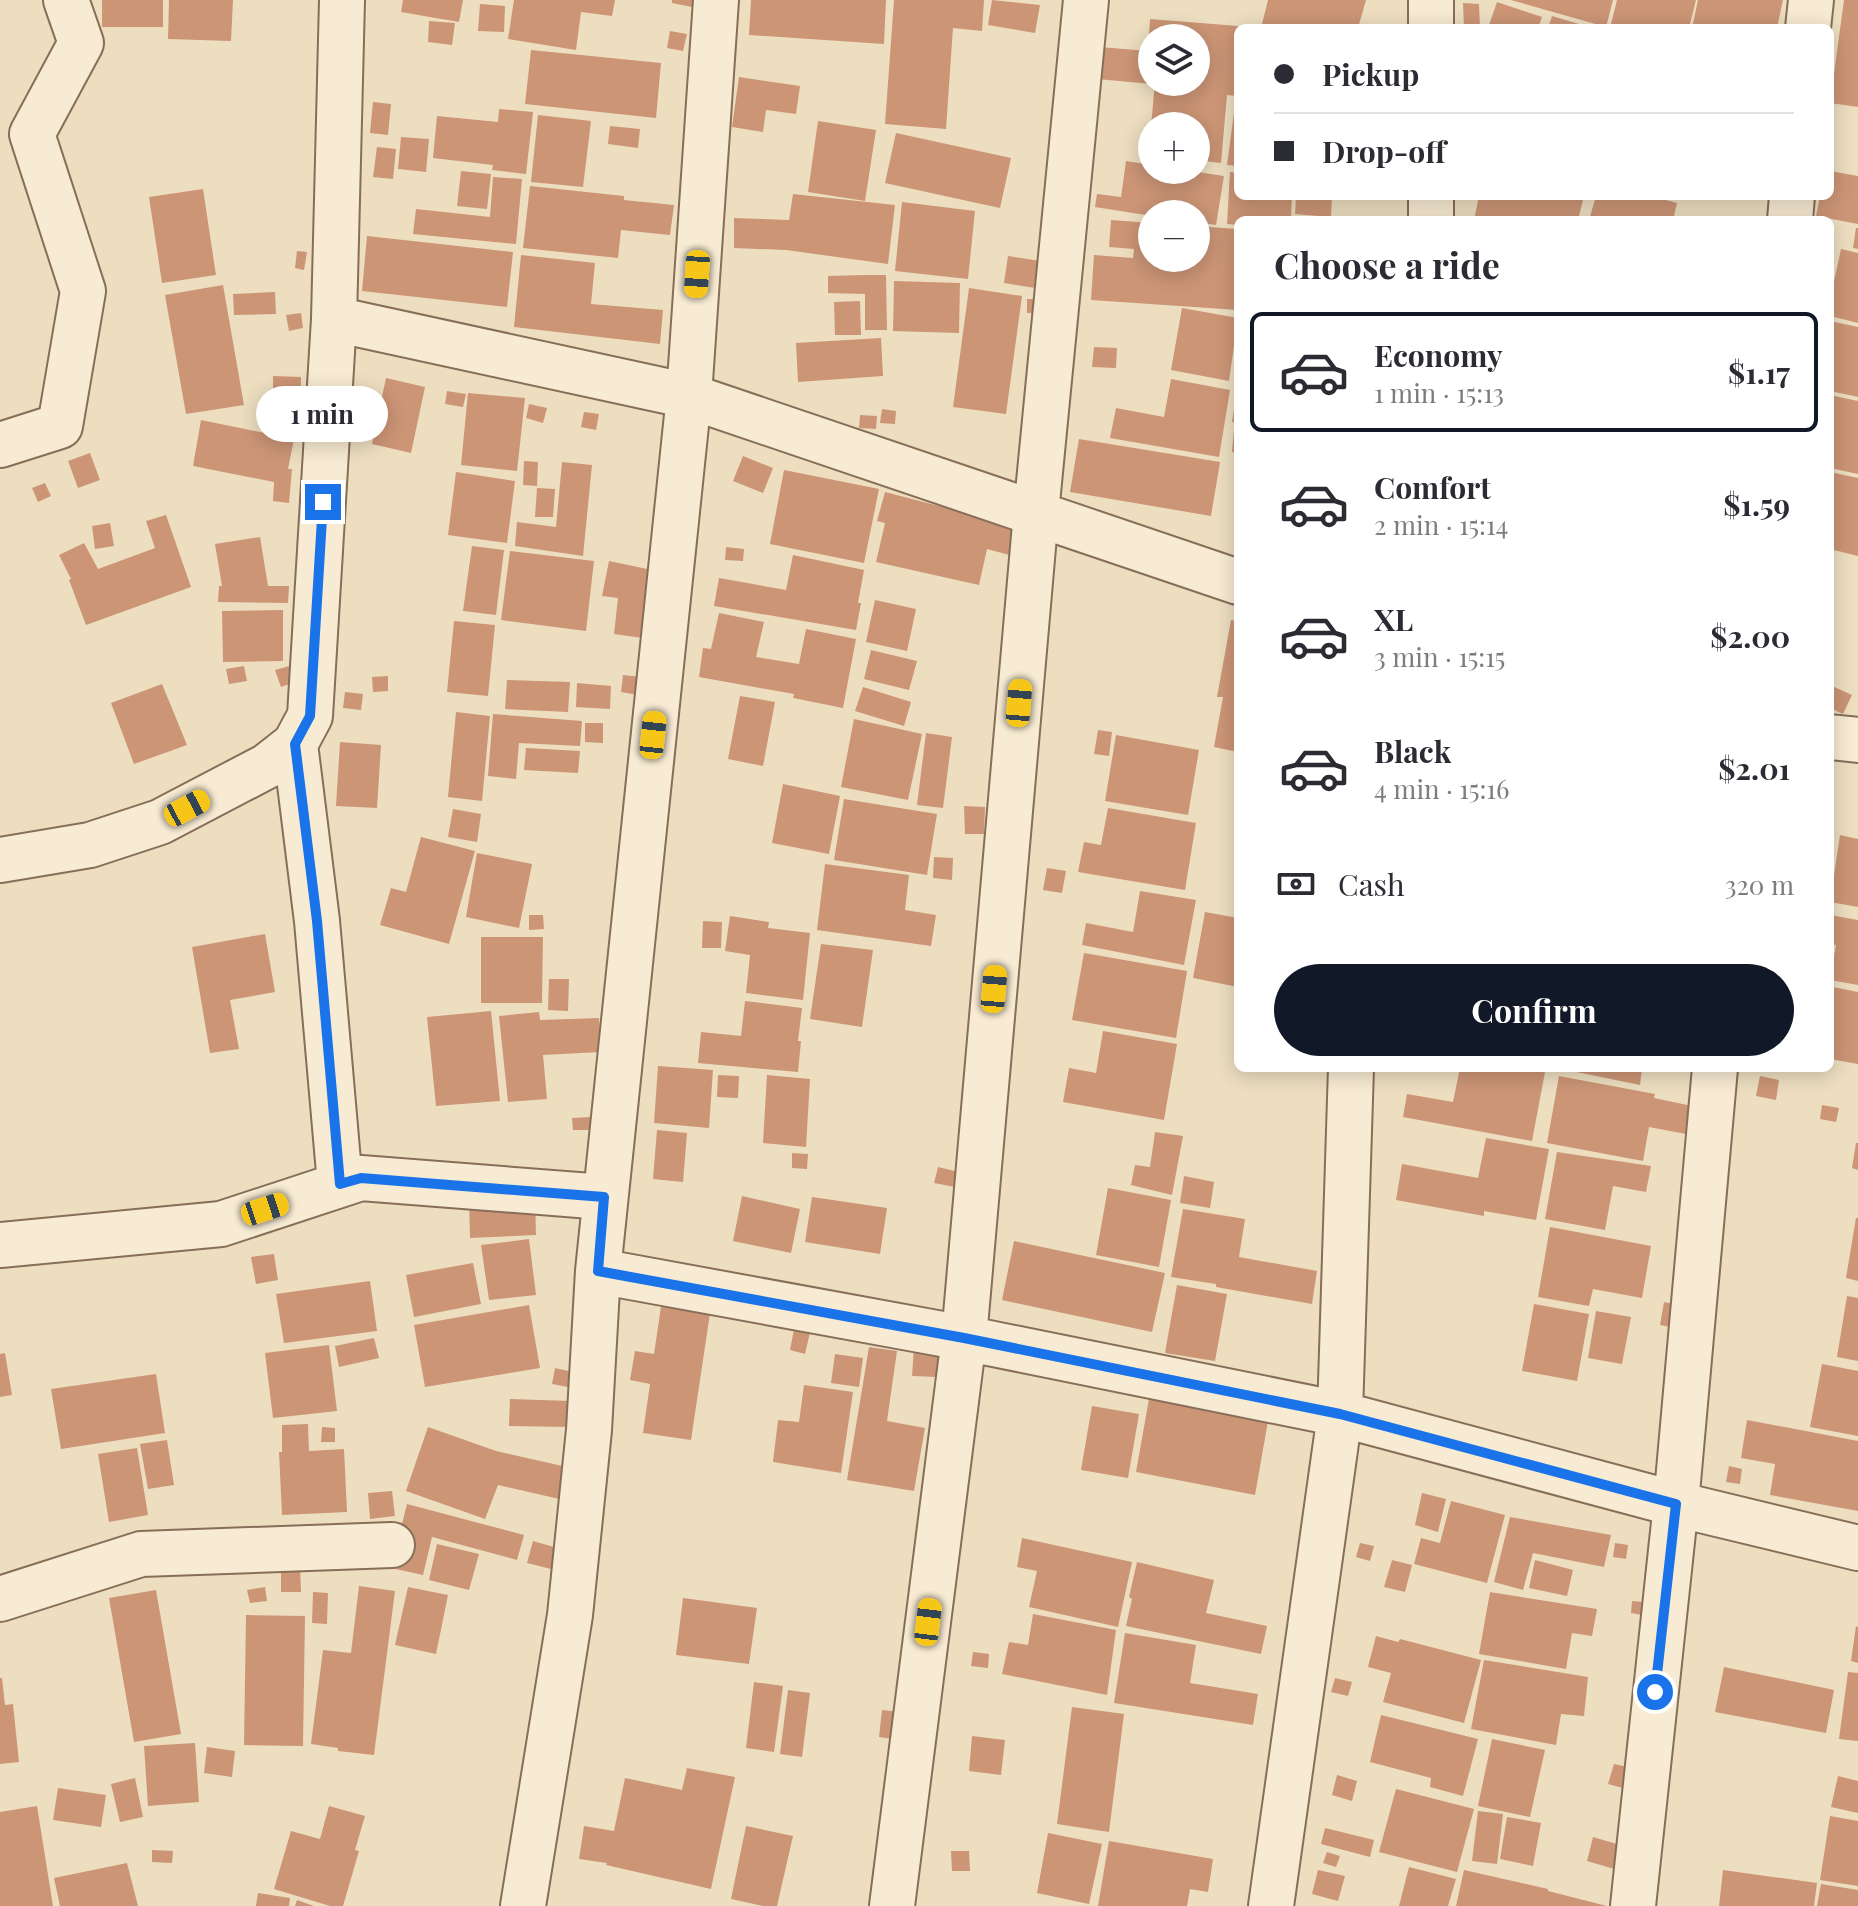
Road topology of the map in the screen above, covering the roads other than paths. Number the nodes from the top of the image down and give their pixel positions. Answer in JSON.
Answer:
{"nodes":[{"id":1,"x":66,"y":0,"type":"edge"},
{"id":2,"x":342,"y":0,"type":"edge"},
{"id":3,"x":716,"y":0,"type":"edge"},
{"id":4,"x":1086,"y":0,"type":"edge"},
{"id":5,"x":1431,"y":0,"type":"edge"},
{"id":6,"x":1811,"y":0,"type":"edge"},
{"id":7,"x":1431,"y":24,"type":"edge"},
{"id":8,"x":1808,"y":24,"type":"edge"},
{"id":9,"x":334,"y":319,"type":"junction"},
{"id":10,"x":689,"y":396,"type":"junction"},
{"id":11,"x":0,"y":445,"type":"edge"},
{"id":12,"x":1036,"y":513,"type":"junction"},
{"id":13,"x":1234,"y":581,"type":"edge"},
{"id":14,"x":1834,"y":737,"type":"edge"},
{"id":15,"x":1858,"y":740,"type":"edge"},
{"id":16,"x":295,"y":744,"type":"junction"},
{"id":17,"x":0,"y":860,"type":"edge"},
{"id":18,"x":1351,"y":1072,"type":"edge"},
{"id":19,"x":1715,"y":1072,"type":"edge"},
{"id":20,"x":340,"y":1184,"type":"junction"},
{"id":21,"x":604,"y":1197,"type":"junction"},
{"id":22,"x":0,"y":1245,"type":"edge"},
{"id":23,"x":598,"y":1271,"type":"junction"},
{"id":24,"x":964,"y":1338,"type":"junction"},
{"id":25,"x":1340,"y":1414,"type":"junction"},
{"id":26,"x":1676,"y":1504,"type":"junction"},
{"id":27,"x":392,"y":1545,"type":"dead end"},
{"id":28,"x":1858,"y":1548,"type":"edge"},
{"id":29,"x":0,"y":1599,"type":"edge"},
{"id":30,"x":523,"y":1906,"type":"edge"},
{"id":31,"x":892,"y":1906,"type":"edge"},
{"id":32,"x":1271,"y":1906,"type":"edge"},
{"id":33,"x":1633,"y":1906,"type":"edge"}],
"edges":[{"from":1,"to":11,"type":"street"},
{"from":2,"to":9,"type":"street"},
{"from":3,"to":10,"type":"street"},
{"from":4,"to":12,"type":"street"},
{"from":5,"to":7,"type":"street"},
{"from":6,"to":8,"type":"street"},
{"from":9,"to":10,"type":"street"},
{"from":9,"to":16,"type":"street"},
{"from":10,"to":12,"type":"street"},
{"from":10,"to":21,"type":"street"},
{"from":12,"to":13,"type":"street"},
{"from":12,"to":24,"type":"street"},
{"from":14,"to":15,"type":"street"},
{"from":16,"to":17,"type":"street"},
{"from":16,"to":20,"type":"street"},
{"from":18,"to":25,"type":"street"},
{"from":19,"to":26,"type":"street"},
{"from":20,"to":21,"type":"street"},
{"from":20,"to":22,"type":"street"},
{"from":21,"to":23,"type":"street"},
{"from":23,"to":24,"type":"street"},
{"from":23,"to":30,"type":"street"},
{"from":24,"to":25,"type":"street"},
{"from":24,"to":31,"type":"street"},
{"from":25,"to":26,"type":"street"},
{"from":25,"to":32,"type":"street"},
{"from":26,"to":28,"type":"street"},
{"from":26,"to":33,"type":"street"},
{"from":27,"to":29,"type":"street"}]}
